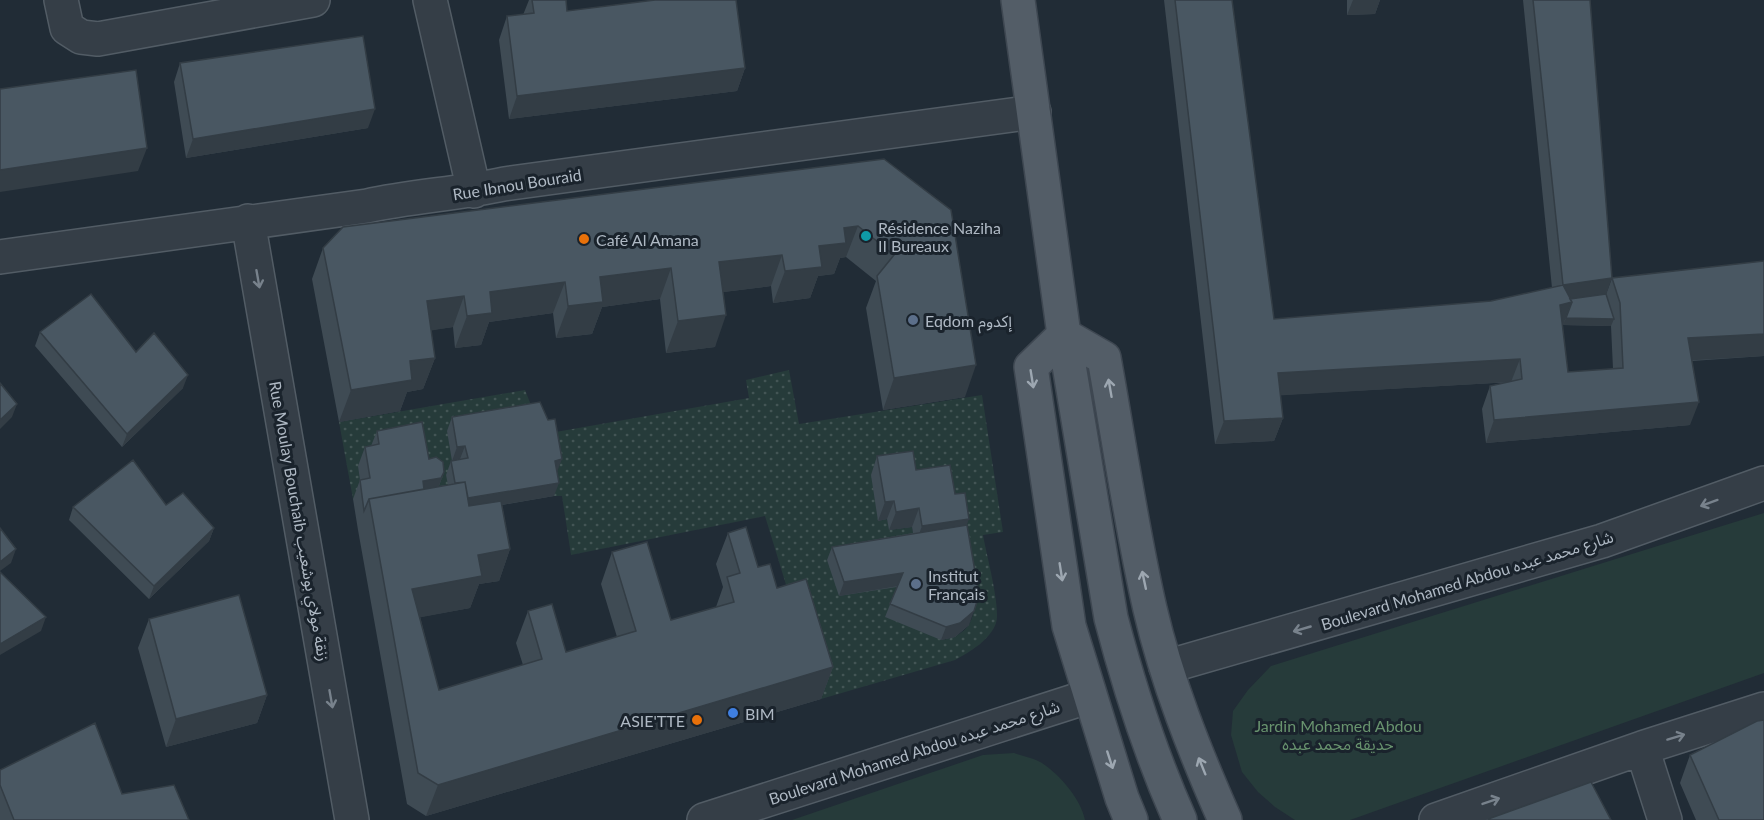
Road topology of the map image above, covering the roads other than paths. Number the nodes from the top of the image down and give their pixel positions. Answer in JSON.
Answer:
{"nodes":[{"id":1,"x":61,"y":0,"type":"edge"},
{"id":2,"x":313,"y":0,"type":"edge"},
{"id":3,"x":430,"y":0,"type":"edge"},
{"id":4,"x":1018,"y":0,"type":"edge"},
{"id":5,"x":1034,"y":112,"type":"junction"},
{"id":6,"x":474,"y":191,"type":"junction"},
{"id":7,"x":248,"y":221,"type":"junction"},
{"id":8,"x":0,"y":257,"type":"edge"},
{"id":9,"x":1064,"y":335,"type":"junction"},
{"id":10,"x":1764,"y":483,"type":"edge"},
{"id":11,"x":1166,"y":667,"type":"junction"},
{"id":12,"x":1090,"y":696,"type":"junction"},
{"id":13,"x":1764,"y":709,"type":"edge"},
{"id":14,"x":1642,"y":748,"type":"junction"},
{"id":15,"x":352,"y":820,"type":"edge"},
{"id":16,"x":704,"y":820,"type":"edge"},
{"id":17,"x":1131,"y":820,"type":"edge"},
{"id":18,"x":1180,"y":820,"type":"edge"},
{"id":19,"x":1225,"y":820,"type":"edge"},
{"id":20,"x":1436,"y":820,"type":"edge"},
{"id":21,"x":1665,"y":820,"type":"edge"}],
"edges":[{"from":1,"to":2,"type":"street"},
{"from":3,"to":6,"type":"street"},
{"from":4,"to":5,"type":"main road"},
{"from":5,"to":6,"type":"street","name":"Rue Ibnou Bouraid"},
{"from":5,"to":9,"type":"main road"},
{"from":6,"to":7,"type":"street","name":"Rue Ibnou Bouraid"},
{"from":7,"to":8,"type":"street","name":"Rue Ibnou Bouraid"},
{"from":7,"to":15,"type":"street","name":"Rue Moulay Bouchaib زنقة مولاي بوشعيب","one_way":true},
{"from":11,"to":9,"type":"main road","one_way":true},
{"from":9,"to":12,"type":"main road","one_way":true},
{"from":9,"to":18,"type":"main road"},
{"from":10,"to":11,"type":"street","name":"Boulevard Mohamed Abdou شارع محمد عبده","one_way":true},
{"from":19,"to":11,"type":"main road","one_way":true},
{"from":12,"to":16,"type":"street","name":"Boulevard Mohamed Abdou شارع محمد عبده"},
{"from":12,"to":17,"type":"main road","one_way":true},
{"from":14,"to":13,"type":"street","one_way":true},
{"from":20,"to":14,"type":"street","one_way":true},
{"from":14,"to":21,"type":"street"}]}
